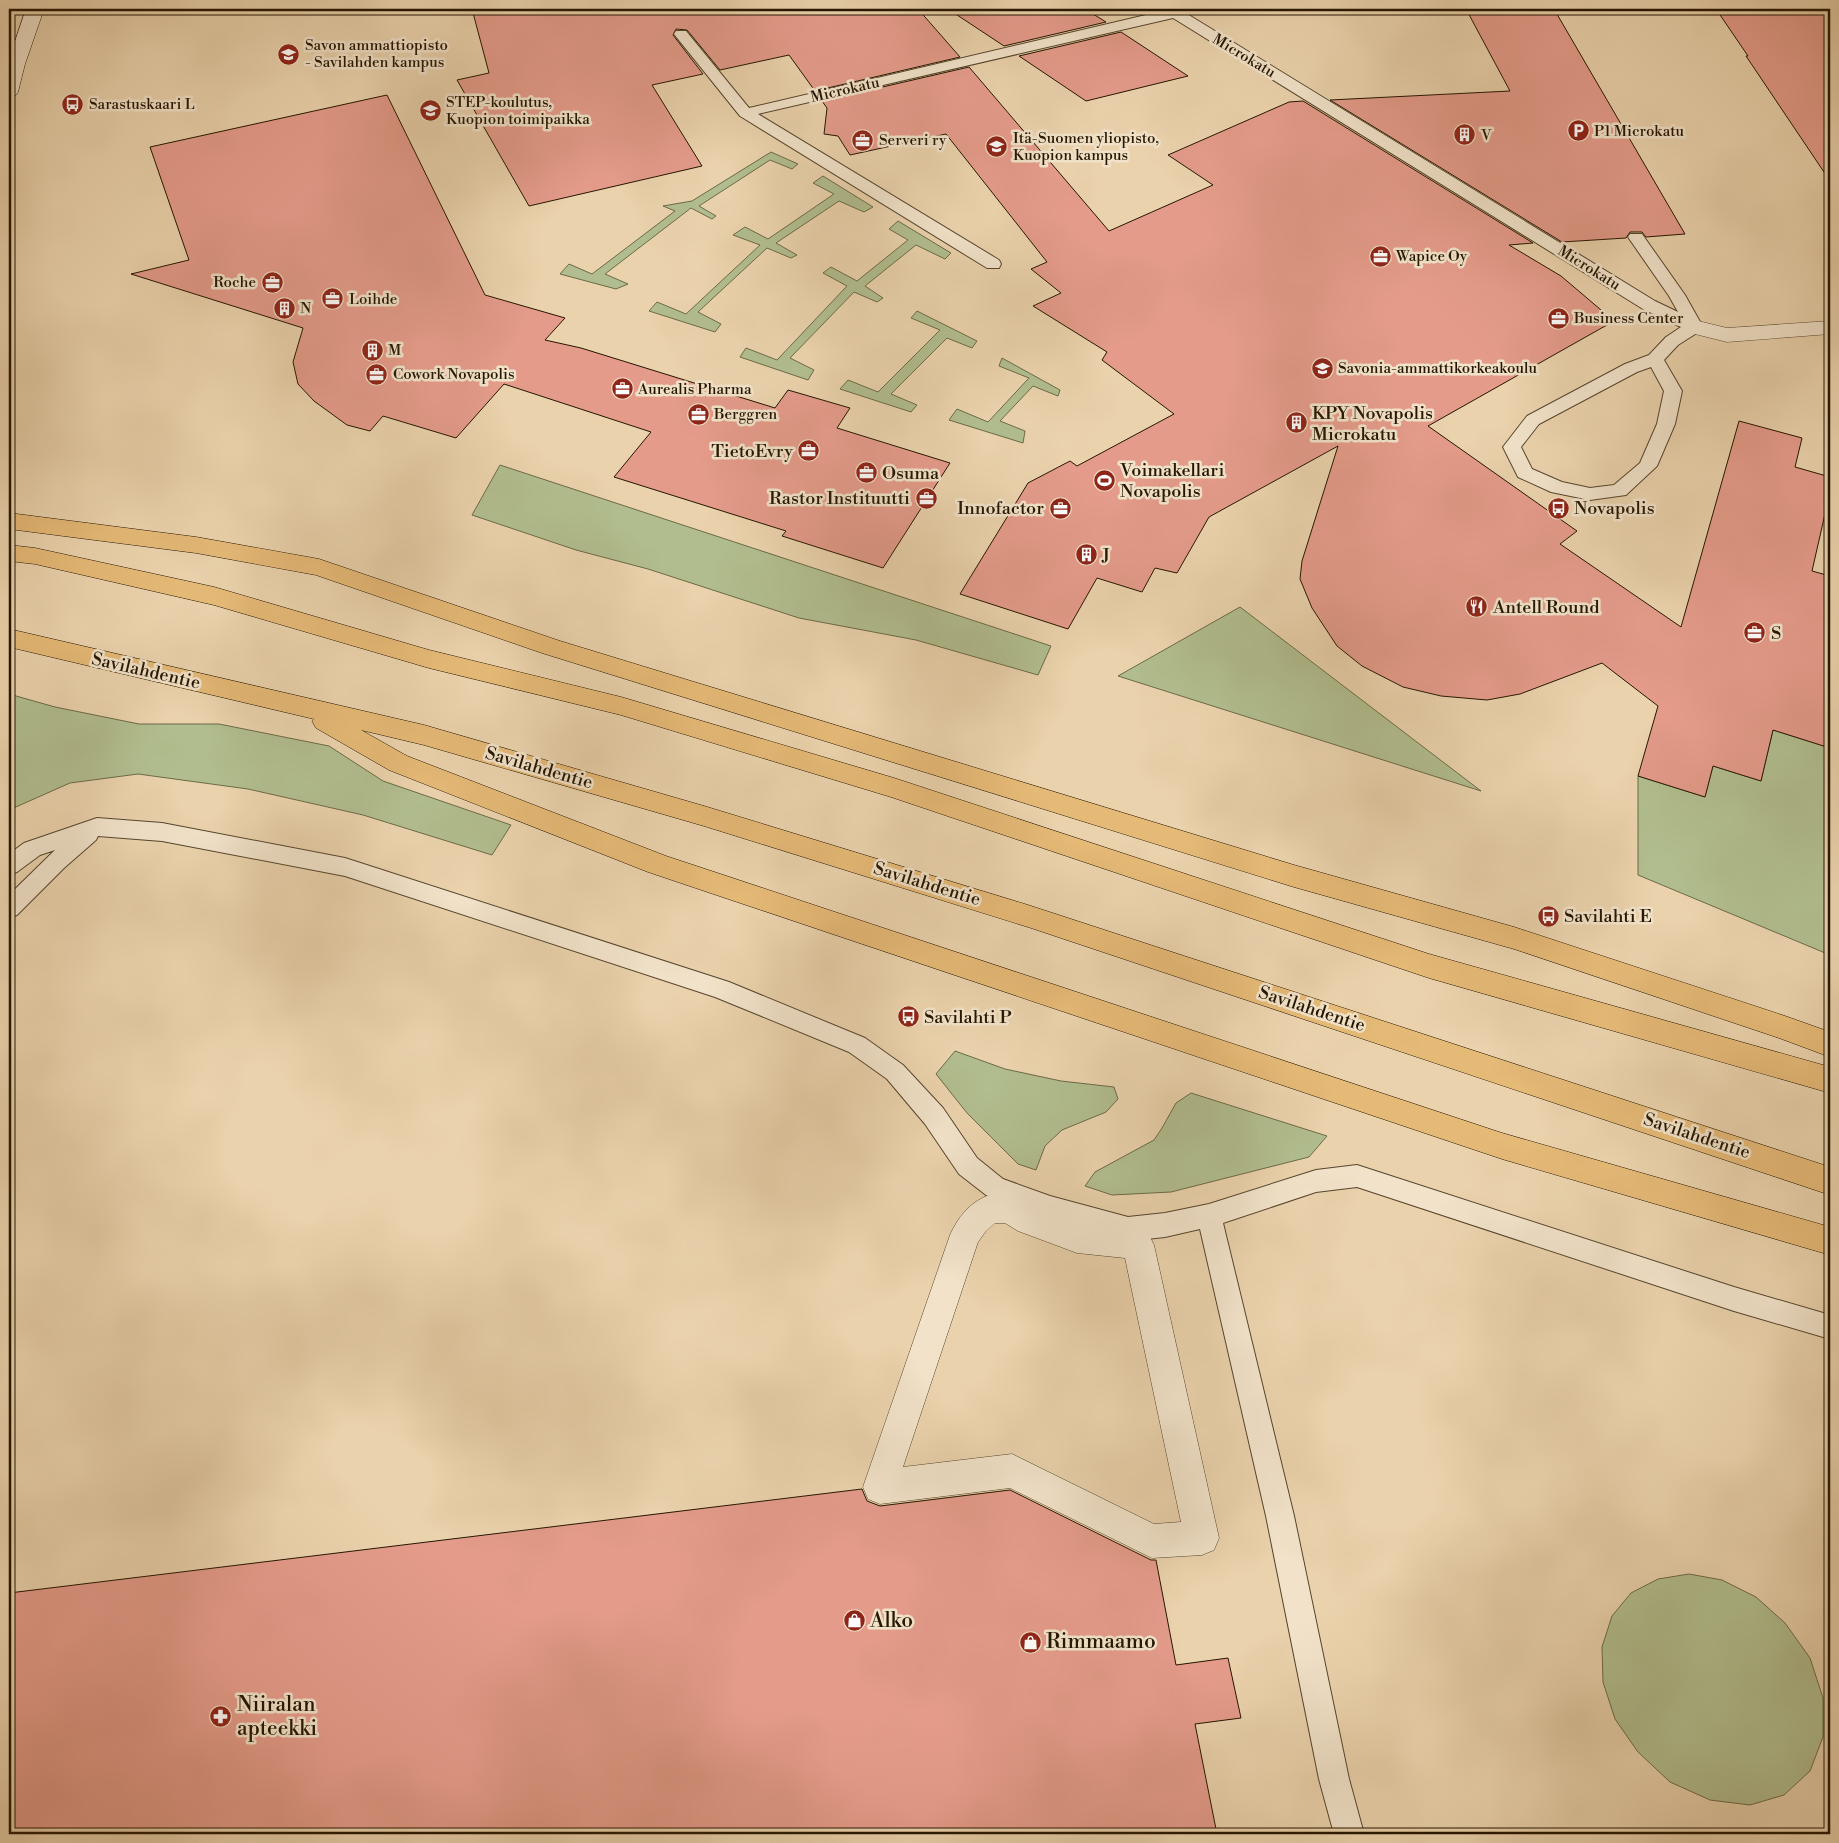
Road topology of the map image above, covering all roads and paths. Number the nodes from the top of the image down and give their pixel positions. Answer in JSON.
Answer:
{"nodes":[{"id":1,"x":35,"y":9,"type":"edge"},
{"id":2,"x":1172,"y":11,"type":"edge"},
{"id":3,"x":681,"y":34,"type":"dead end"},
{"id":4,"x":9,"y":92,"type":"edge"},
{"id":5,"x":745,"y":113,"type":"junction"},
{"id":6,"x":1636,"y":237,"type":"dead end"},
{"id":7,"x":993,"y":264,"type":"dead end"},
{"id":8,"x":1694,"y":327,"type":"junction"},
{"id":9,"x":1830,"y":328,"type":"edge"},
{"id":10,"x":1655,"y":359,"type":"junction"},
{"id":11,"x":9,"y":522,"type":"edge"},
{"id":12,"x":9,"y":553,"type":"edge"},
{"id":13,"x":9,"y":638,"type":"edge"},
{"id":14,"x":299,"y":707,"type":"junction"},
{"id":15,"x":97,"y":827,"type":"junction"},
{"id":16,"x":9,"y":866,"type":"edge"},
{"id":17,"x":9,"y":909,"type":"edge"},
{"id":18,"x":1830,"y":1046,"type":"edge"},
{"id":19,"x":1830,"y":1080,"type":"edge"},
{"id":20,"x":1830,"y":1181,"type":"edge"},
{"id":21,"x":1209,"y":1216,"type":"junction"},
{"id":22,"x":1830,"y":1241,"type":"edge"},
{"id":23,"x":1138,"y":1245,"type":"joint"},
{"id":24,"x":1830,"y":1327,"type":"edge"},
{"id":25,"x":1348,"y":1834,"type":"edge"}],
"edges":[{"from":1,"to":4,"type":"street"},
{"from":2,"to":5,"type":"lane","name":"Microkatu"},
{"from":2,"to":8,"type":"lane","name":"Microkatu"},
{"from":3,"to":5,"type":"lane"},
{"from":5,"to":7,"type":"lane"},
{"from":6,"to":8,"type":"lane"},
{"from":8,"to":9,"type":"street","name":"Microkatu"},
{"from":8,"to":10,"type":"lane"},
{"from":10,"to":10,"type":"lane"},
{"from":11,"to":18,"type":"main road"},
{"from":12,"to":19,"type":"main road"},
{"from":13,"to":14,"type":"main road","name":"Savilahdentie"},
{"from":14,"to":20,"type":"main road","name":"Savilahdentie"},
{"from":14,"to":22,"type":"main road"},
{"from":15,"to":16,"type":"lane"},
{"from":15,"to":17,"type":"lane"},
{"from":15,"to":21,"type":"lane"},
{"from":21,"to":24,"type":"lane"},
{"from":21,"to":25,"type":"lane"},
{"from":23,"to":23,"type":"street"}]}
